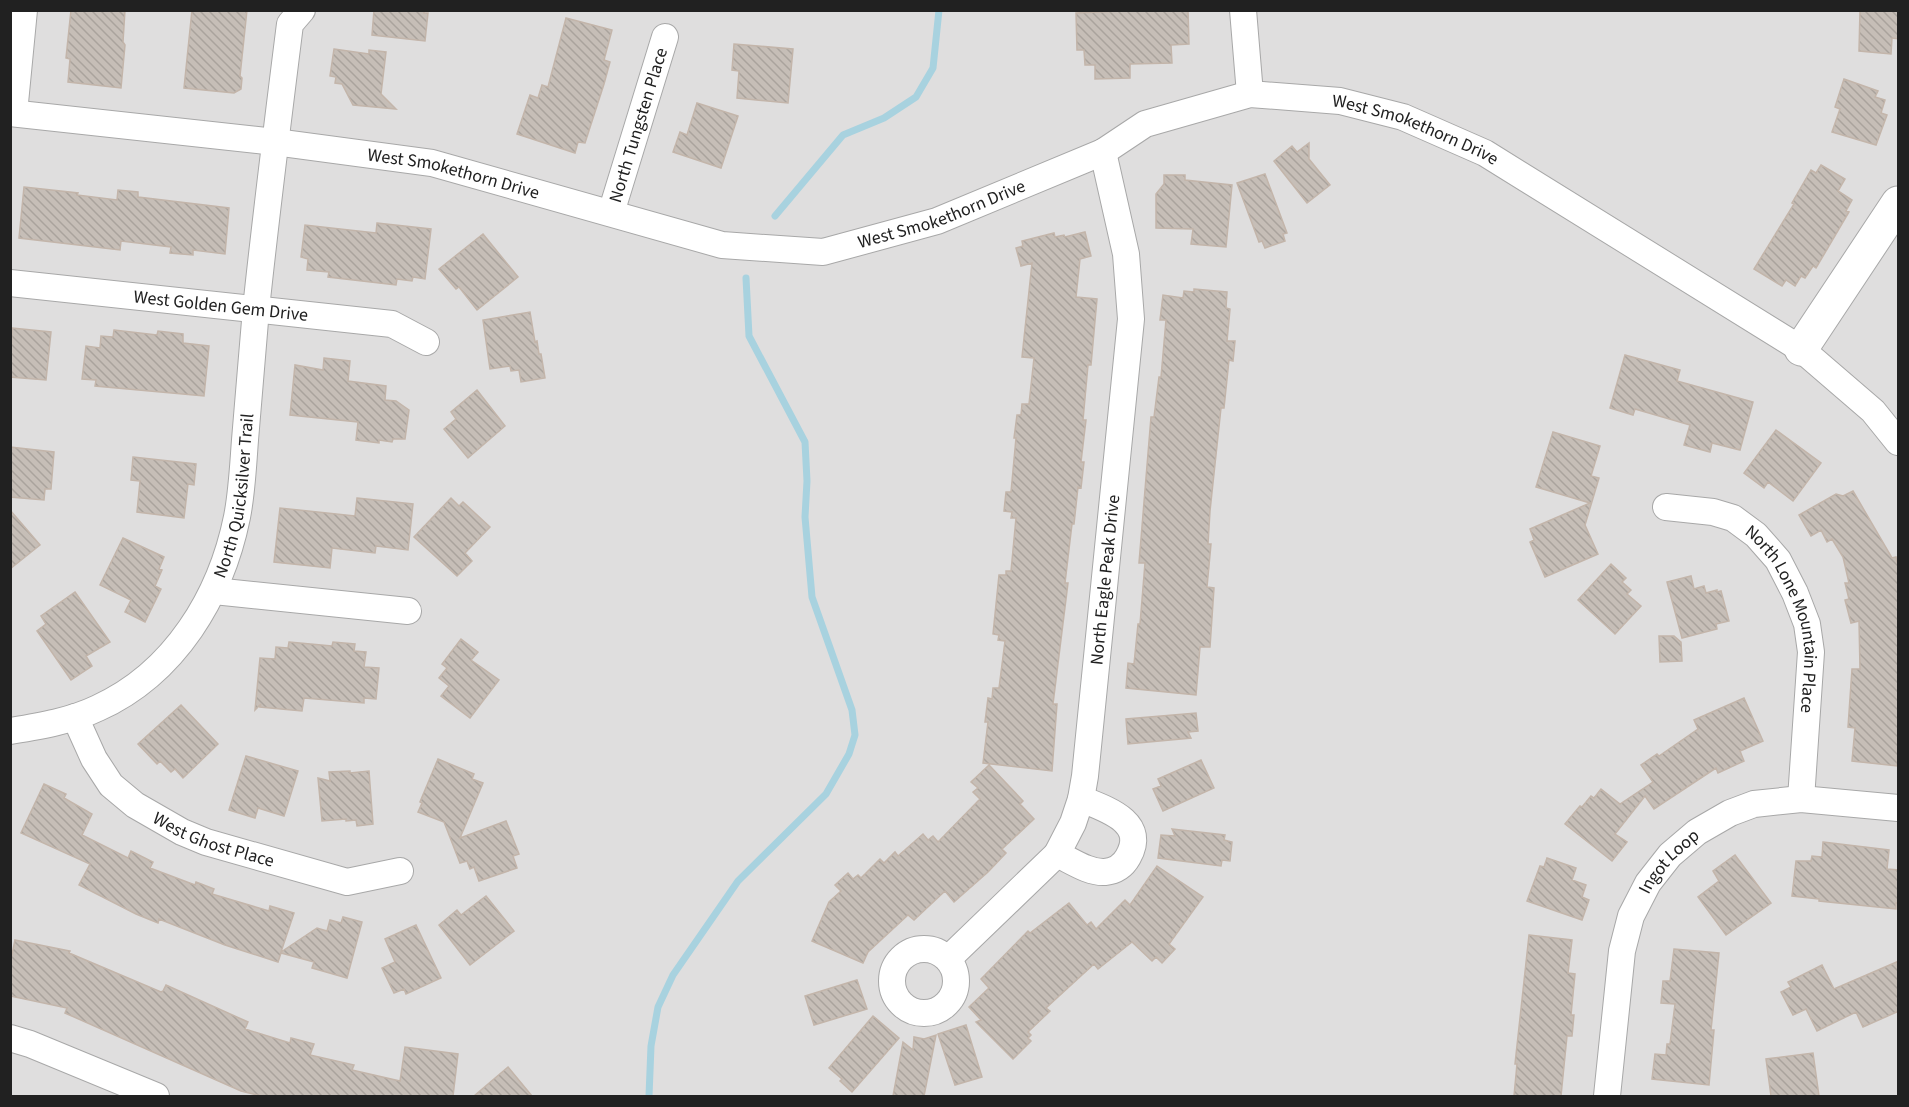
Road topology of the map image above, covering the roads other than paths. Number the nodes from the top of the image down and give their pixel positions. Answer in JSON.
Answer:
{"nodes":[{"id":1,"x":24,"y":10,"type":"edge"},
{"id":2,"x":302,"y":10,"type":"edge"},
{"id":3,"x":1243,"y":10,"type":"edge"},
{"id":4,"x":665,"y":37,"type":"dead end"},
{"id":5,"x":1250,"y":94,"type":"junction"},
{"id":6,"x":12,"y":113,"type":"edge"},
{"id":7,"x":275,"y":142,"type":"junction"},
{"id":8,"x":1103,"y":152,"type":"junction"},
{"id":9,"x":1899,"y":203,"type":"edge"},
{"id":10,"x":611,"y":213,"type":"junction"},
{"id":11,"x":10,"y":284,"type":"edge"},
{"id":12,"x":256,"y":309,"type":"junction"},
{"id":13,"x":426,"y":342,"type":"dead end"},
{"id":14,"x":1801,"y":349,"type":"junction"},
{"id":15,"x":1899,"y":442,"type":"edge"},
{"id":16,"x":1666,"y":507,"type":"dead end"},
{"id":17,"x":214,"y":591,"type":"junction"},
{"id":18,"x":408,"y":611,"type":"dead end"},
{"id":19,"x":75,"y":717,"type":"junction"},
{"id":20,"x":10,"y":730,"type":"edge"},
{"id":21,"x":1081,"y":799,"type":"junction"},
{"id":22,"x":1801,"y":799,"type":"junction"},
{"id":23,"x":1899,"y":808,"type":"edge"},
{"id":24,"x":1058,"y":854,"type":"junction"},
{"id":25,"x":400,"y":871,"type":"dead end"},
{"id":26,"x":948,"y":959,"type":"dead end"},
{"id":27,"x":10,"y":1038,"type":"edge"},
{"id":28,"x":156,"y":1096,"type":"edge"},
{"id":29,"x":1607,"y":1096,"type":"edge"}],
"edges":[{"from":1,"to":6,"type":"street"},
{"from":2,"to":7,"type":"street","name":"North Quicksilver Trail"},
{"from":3,"to":5,"type":"street"},
{"from":4,"to":10,"type":"street","name":"North Tungsten Place"},
{"from":5,"to":8,"type":"street","name":"West Smokethorn Drive"},
{"from":5,"to":14,"type":"street","name":"West Smokethorn Drive"},
{"from":6,"to":7,"type":"street","name":"West Smokethorn Drive"},
{"from":7,"to":10,"type":"street","name":"West Smokethorn Drive"},
{"from":7,"to":12,"type":"street","name":"North Quicksilver Trail"},
{"from":8,"to":10,"type":"street","name":"West Smokethorn Drive"},
{"from":8,"to":21,"type":"street","name":"North Eagle Peak Drive"},
{"from":9,"to":14,"type":"street"},
{"from":11,"to":12,"type":"street","name":"West Golden Gem Drive"},
{"from":12,"to":13,"type":"street","name":"West Golden Gem Drive"},
{"from":12,"to":17,"type":"street","name":"North Quicksilver Trail"},
{"from":14,"to":15,"type":"street","name":"West Smokethorn Drive"},
{"from":16,"to":22,"type":"street","name":"North Lone Mountain Place"},
{"from":17,"to":18,"type":"street"},
{"from":17,"to":19,"type":"street","name":"North Quicksilver Trail"},
{"from":19,"to":20,"type":"street","name":"North Quicksilver Trail"},
{"from":19,"to":25,"type":"street","name":"West Ghost Place"},
{"from":21,"to":24,"type":"street","name":"North Eagle Peak Drive"},
{"from":21,"to":24,"type":"street"},
{"from":22,"to":23,"type":"street","name":"Ingot Loop"},
{"from":22,"to":29,"type":"street","name":"Ingot Loop"},
{"from":24,"to":26,"type":"street","name":"North Eagle Peak Drive"},
{"from":27,"to":28,"type":"street"}]}
